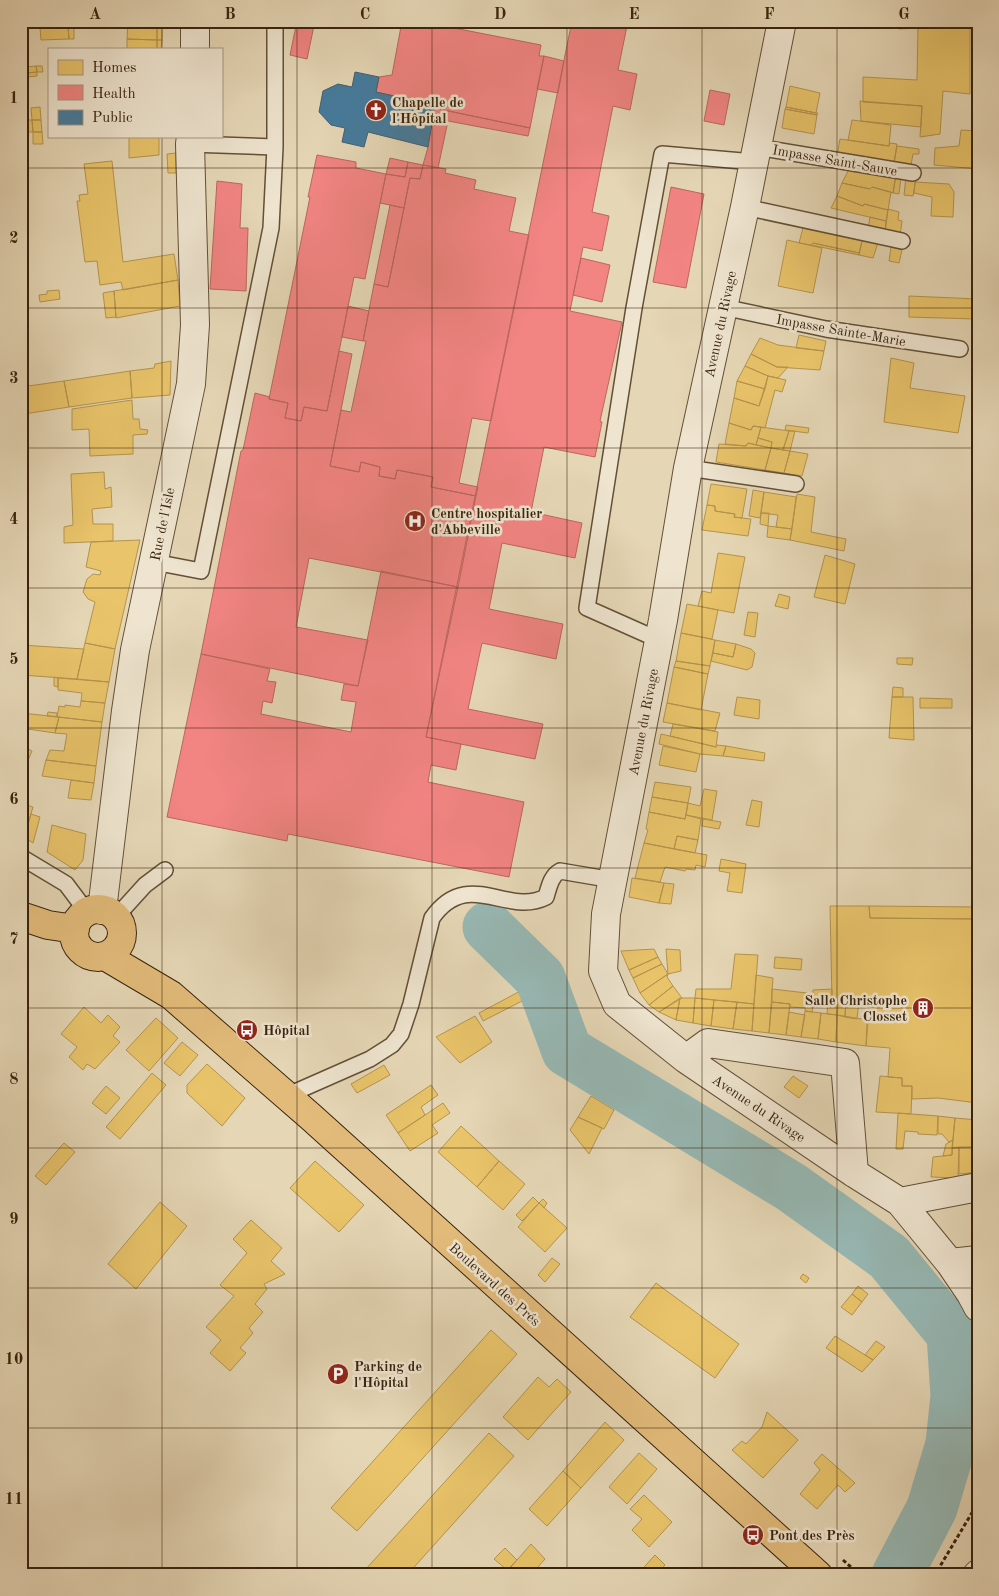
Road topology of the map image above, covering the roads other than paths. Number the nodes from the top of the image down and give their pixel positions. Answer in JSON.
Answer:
{"nodes":[{"id":1,"x":195,"y":21,"type":"edge"},
{"id":2,"x":275,"y":21,"type":"edge"},
{"id":3,"x":782,"y":21,"type":"edge"},
{"id":4,"x":195,"y":48,"type":"edge"},
{"id":5,"x":190,"y":140,"type":"edge"},
{"id":6,"x":275,"y":147,"type":"junction"},
{"id":7,"x":755,"y":155,"type":"junction"},
{"id":8,"x":913,"y":174,"type":"dead end"},
{"id":9,"x":745,"y":207,"type":"junction"},
{"id":10,"x":902,"y":241,"type":"dead end"},
{"id":11,"x":723,"y":307,"type":"junction"},
{"id":12,"x":960,"y":349,"type":"dead end"},
{"id":13,"x":688,"y":468,"type":"junction"},
{"id":14,"x":796,"y":484,"type":"dead end"},
{"id":15,"x":154,"y":562,"type":"junction"},
{"id":16,"x":659,"y":640,"type":"junction"},
{"id":17,"x":21,"y":857,"type":"edge"},
{"id":18,"x":165,"y":870,"type":"dead end"},
{"id":19,"x":613,"y":880,"type":"junction"},
{"id":20,"x":21,"y":916,"type":"edge"},
{"id":21,"x":100,"y":920,"type":"junction"},
{"id":22,"x":105,"y":956,"type":"junction"},
{"id":23,"x":171,"y":995,"type":"junction"},
{"id":24,"x":686,"y":1059,"type":"junction"},
{"id":25,"x":286,"y":1096,"type":"junction"},
{"id":26,"x":854,"y":1173,"type":"junction"},
{"id":27,"x":978,"y":1187,"type":"edge"},
{"id":28,"x":900,"y":1202,"type":"junction"},
{"id":29,"x":978,"y":1260,"type":"edge"},
{"id":30,"x":950,"y":1263,"type":"junction"},
{"id":31,"x":978,"y":1307,"type":"edge"},
{"id":32,"x":813,"y":1573,"type":"edge"}],
"edges":[{"from":1,"to":4,"type":"street"},
{"from":2,"to":6,"type":"lane"},
{"from":3,"to":7,"type":"street","name":"Avenue du Rivage"},
{"from":5,"to":6,"type":"lane"},
{"from":5,"to":15,"type":"street","name":"Rue de l'Isle"},
{"from":6,"to":15,"type":"lane"},
{"from":7,"to":8,"type":"lane","name":"Impasse Saint-Sauve"},
{"from":7,"to":9,"type":"street","name":"Avenue du Rivage"},
{"from":7,"to":16,"type":"lane","name":"Impasse Saint-Sauve"},
{"from":9,"to":10,"type":"lane"},
{"from":9,"to":11,"type":"street","name":"Avenue du Rivage"},
{"from":11,"to":12,"type":"lane","name":"Impasse Sainte-Marie"},
{"from":11,"to":13,"type":"street","name":"Avenue du Rivage"},
{"from":13,"to":14,"type":"lane"},
{"from":13,"to":16,"type":"street","name":"Avenue du Rivage"},
{"from":15,"to":21,"type":"street","name":"Rue de l'Isle"},
{"from":16,"to":19,"type":"street","name":"Avenue du Rivage"},
{"from":17,"to":21,"type":"lane"},
{"from":18,"to":21,"type":"lane"},
{"from":19,"to":24,"type":"street","name":"Avenue du Rivage"},
{"from":19,"to":25,"type":"lane"},
{"from":20,"to":21,"type":"main road"},
{"from":21,"to":22,"type":"main road"},
{"from":21,"to":22,"type":"main road"},
{"from":21,"to":23,"type":"main road","name":"Boulevard des Prés"},
{"from":22,"to":23,"type":"main road","name":"Boulevard des Prés"},
{"from":23,"to":25,"type":"main road","name":"Boulevard des Prés"},
{"from":24,"to":26,"type":"street","name":"Avenue du Rivage"},
{"from":24,"to":26,"type":"street"},
{"from":25,"to":32,"type":"main road","name":"Boulevard des Prés"},
{"from":26,"to":28,"type":"street","name":"Avenue du Rivage"},
{"from":27,"to":28,"type":"street"},
{"from":28,"to":30,"type":"street","name":"Avenue du Rivage"},
{"from":29,"to":30,"type":"street"},
{"from":30,"to":31,"type":"street","name":"Avenue du Rivage"}]}
